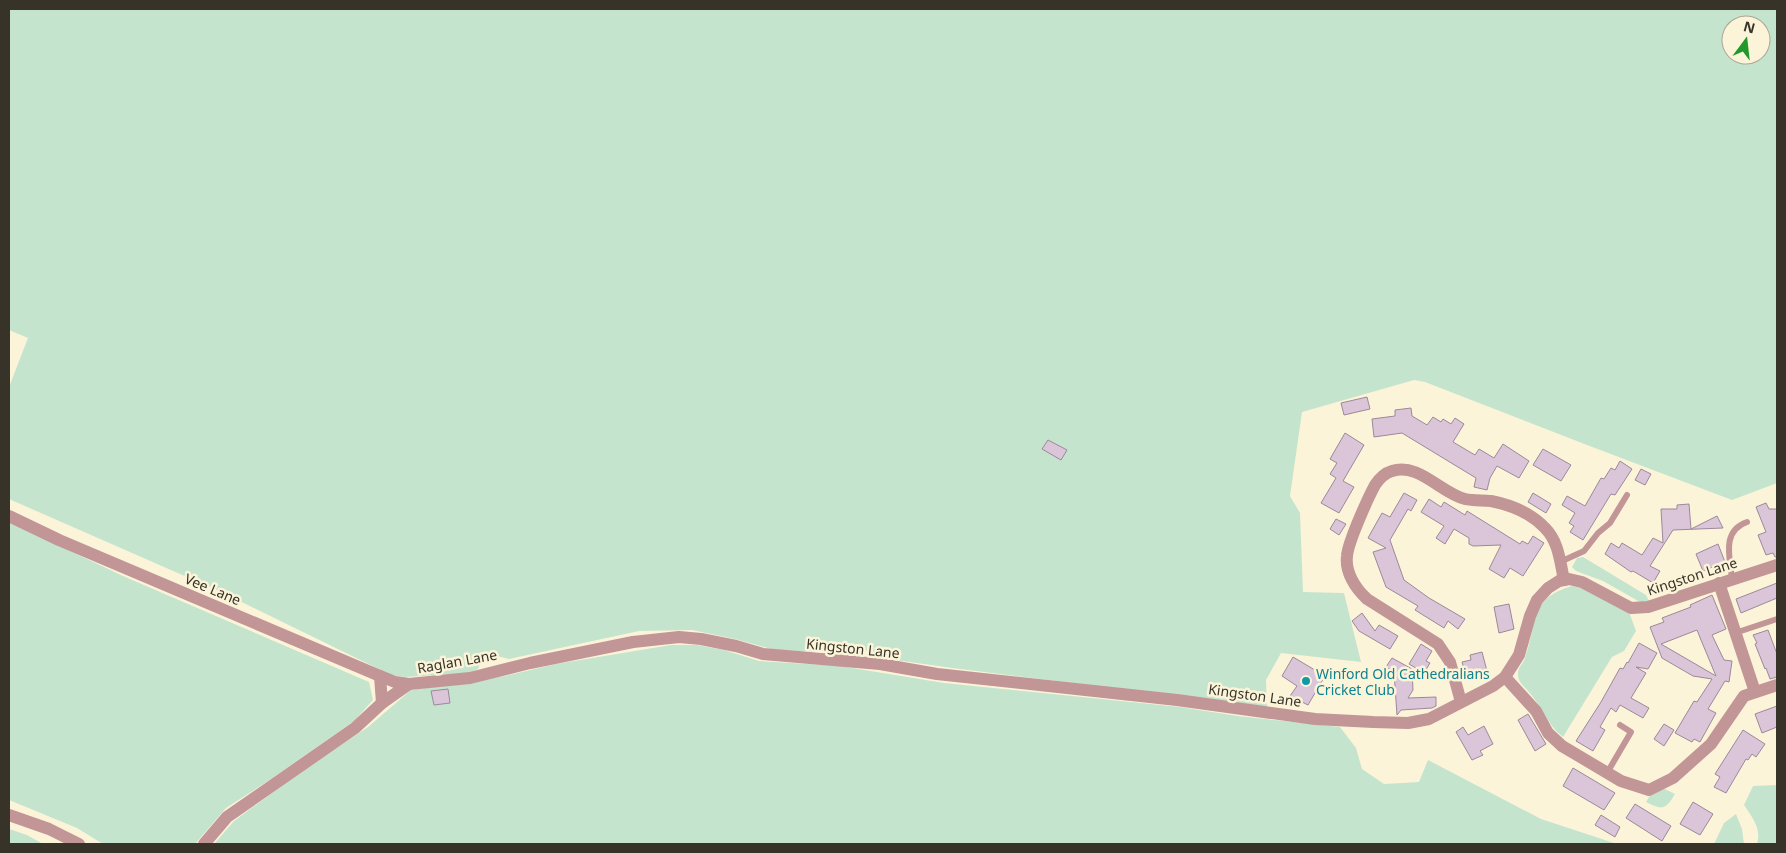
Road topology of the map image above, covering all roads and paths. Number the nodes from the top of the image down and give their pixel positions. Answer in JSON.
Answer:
{"nodes":[{"id":1,"x":1627,"y":495,"type":"dead end"},
{"id":2,"x":9,"y":516,"type":"edge"},
{"id":3,"x":1747,"y":522,"type":"dead end"},
{"id":4,"x":1560,"y":562,"type":"junction"},
{"id":5,"x":1777,"y":565,"type":"edge"},
{"id":6,"x":1732,"y":579,"type":"junction"},
{"id":7,"x":1564,"y":580,"type":"junction"},
{"id":8,"x":1719,"y":584,"type":"junction"},
{"id":9,"x":1777,"y":619,"type":"edge"},
{"id":10,"x":1735,"y":633,"type":"junction"},
{"id":11,"x":679,"y":637,"type":"joint"},
{"id":12,"x":380,"y":676,"type":"junction"},
{"id":13,"x":1505,"y":677,"type":"junction"},
{"id":14,"x":408,"y":684,"type":"junction"},
{"id":15,"x":1777,"y":685,"type":"edge"},
{"id":16,"x":1755,"y":692,"type":"junction"},
{"id":17,"x":1462,"y":702,"type":"junction"},
{"id":18,"x":382,"y":703,"type":"junction"},
{"id":19,"x":1620,"y":725,"type":"dead end"},
{"id":20,"x":1607,"y":773,"type":"junction"},
{"id":21,"x":9,"y":815,"type":"edge"},
{"id":22,"x":79,"y":844,"type":"edge"},
{"id":23,"x":204,"y":844,"type":"edge"}],
"edges":[{"from":1,"to":4,"type":"lane"},
{"from":2,"to":12,"type":"street","name":"Vee Lane"},
{"from":3,"to":6,"type":"lane"},
{"from":4,"to":7,"type":"street"},
{"from":4,"to":17,"type":"street"},
{"from":5,"to":6,"type":"street","name":"Kingston Lane"},
{"from":6,"to":8,"type":"street","name":"Kingston Lane"},
{"from":7,"to":8,"type":"street","name":"Kingston Lane"},
{"from":7,"to":13,"type":"street","name":"Kingston Lane"},
{"from":8,"to":10,"type":"street"},
{"from":9,"to":10,"type":"lane"},
{"from":10,"to":16,"type":"street"},
{"from":11,"to":14,"type":"street","name":"Raglan Lane"},
{"from":11,"to":17,"type":"street","name":"Kingston Lane"},
{"from":12,"to":14,"type":"street","name":"Vee Lane"},
{"from":12,"to":18,"type":"street"},
{"from":13,"to":17,"type":"street","name":"Kingston Lane"},
{"from":13,"to":20,"type":"street"},
{"from":14,"to":18,"type":"street","name":"Raglan Lane"},
{"from":15,"to":16,"type":"street"},
{"from":16,"to":20,"type":"street"},
{"from":18,"to":23,"type":"street","name":"Raglan Lane"},
{"from":19,"to":20,"type":"lane"},
{"from":21,"to":22,"type":"street"}]}
